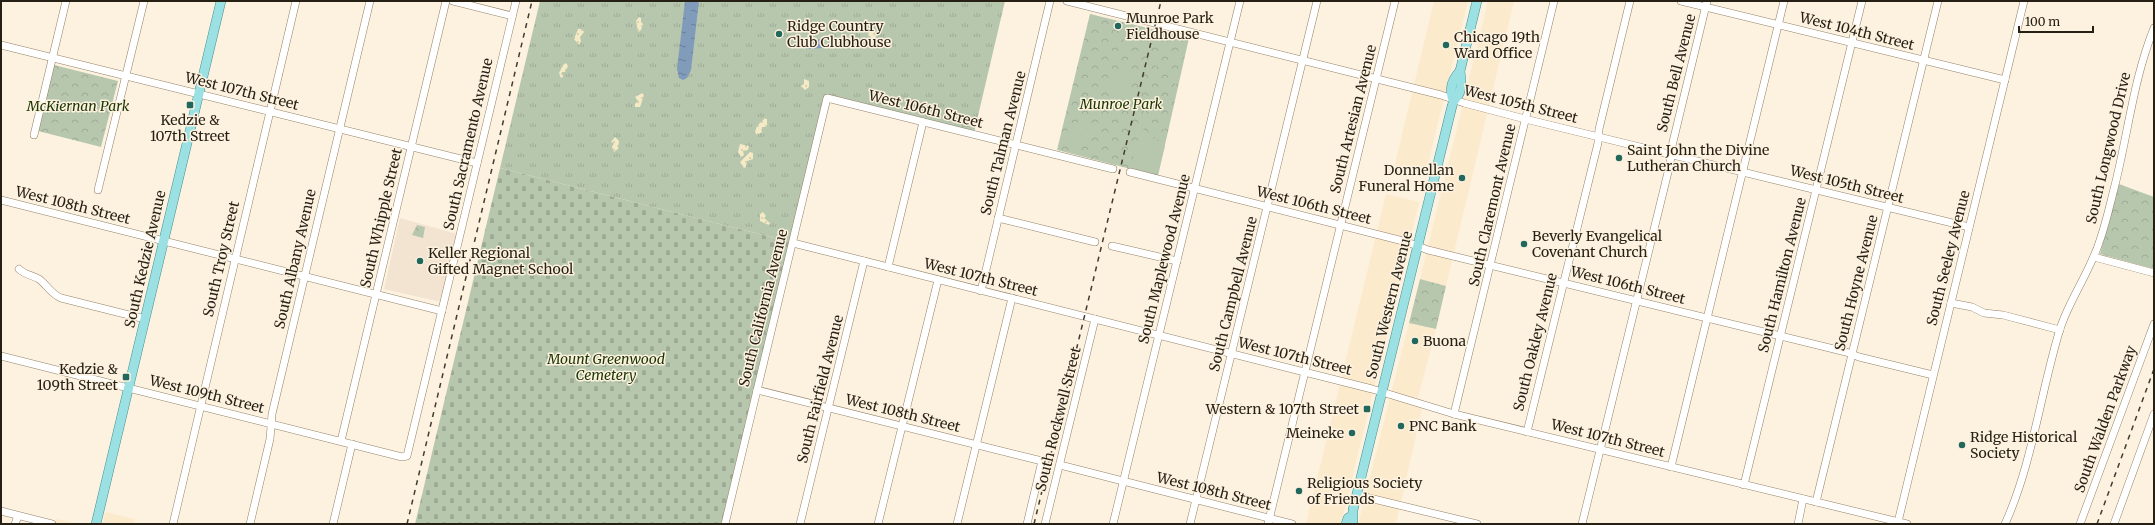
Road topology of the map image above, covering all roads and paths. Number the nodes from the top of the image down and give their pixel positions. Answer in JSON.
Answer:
{"nodes":[{"id":1,"x":66,"y":1,"type":"edge"},
{"id":2,"x":144,"y":1,"type":"edge"},
{"id":3,"x":221,"y":1,"type":"edge"},
{"id":4,"x":296,"y":1,"type":"edge"},
{"id":5,"x":370,"y":1,"type":"edge"},
{"id":6,"x":446,"y":1,"type":"edge"},
{"id":7,"x":453,"y":1,"type":"edge"},
{"id":8,"x":516,"y":1,"type":"edge"},
{"id":9,"x":1050,"y":1,"type":"edge"},
{"id":10,"x":1067,"y":1,"type":"edge"},
{"id":11,"x":1240,"y":1,"type":"edge"},
{"id":12,"x":1317,"y":1,"type":"edge"},
{"id":13,"x":1395,"y":1,"type":"edge"},
{"id":14,"x":1477,"y":1,"type":"edge"},
{"id":15,"x":1554,"y":1,"type":"edge"},
{"id":16,"x":1630,"y":1,"type":"edge"},
{"id":17,"x":1681,"y":1,"type":"edge"},
{"id":18,"x":1784,"y":1,"type":"edge"},
{"id":19,"x":1862,"y":1,"type":"edge"},
{"id":20,"x":1938,"y":1,"type":"edge"},
{"id":21,"x":2024,"y":1,"type":"edge"},
{"id":22,"x":1706,"y":4,"type":"edge"},
{"id":23,"x":512,"y":16,"type":"junction"},
{"id":24,"x":1778,"y":25,"type":"junction"},
{"id":25,"x":2154,"y":28,"type":"edge"},
{"id":26,"x":1230,"y":42,"type":"junction"},
{"id":27,"x":1852,"y":43,"type":"junction"},
{"id":28,"x":1,"y":45,"type":"edge"},
{"id":29,"x":53,"y":58,"type":"junction"},
{"id":30,"x":1303,"y":60,"type":"junction"},
{"id":31,"x":1924,"y":60,"type":"junction"},
{"id":32,"x":126,"y":76,"type":"junction"},
{"id":33,"x":1376,"y":79,"type":"junction"},
{"id":34,"x":2004,"y":80,"type":"junction"},
{"id":35,"x":199,"y":94,"type":"junction"},
{"id":36,"x":827,"y":98,"type":"joint"},
{"id":37,"x":1453,"y":100,"type":"junction"},
{"id":38,"x":270,"y":111,"type":"junction"},
{"id":39,"x":1525,"y":119,"type":"junction"},
{"id":40,"x":924,"y":122,"type":"junction"},
{"id":41,"x":340,"y":128,"type":"junction"},
{"id":42,"x":34,"y":135,"type":"dead end"},
{"id":43,"x":1599,"y":136,"type":"junction"},
{"id":44,"x":1016,"y":145,"type":"junction"},
{"id":45,"x":412,"y":146,"type":"junction"},
{"id":46,"x":1671,"y":154,"type":"junction"},
{"id":47,"x":477,"y":163,"type":"junction"},
{"id":48,"x":1113,"y":169,"type":"dead end"},
{"id":49,"x":1130,"y":172,"type":"dead end"},
{"id":50,"x":1743,"y":172,"type":"junction"},
{"id":51,"x":1195,"y":188,"type":"junction"},
{"id":52,"x":1816,"y":189,"type":"junction"},
{"id":53,"x":98,"y":190,"type":"dead end"},
{"id":54,"x":1,"y":200,"type":"edge"},
{"id":55,"x":1267,"y":207,"type":"junction"},
{"id":56,"x":1889,"y":207,"type":"junction"},
{"id":57,"x":998,"y":218,"type":"junction"},
{"id":58,"x":1341,"y":225,"type":"junction"},
{"id":59,"x":1969,"y":227,"type":"junction"},
{"id":60,"x":164,"y":241,"type":"junction"},
{"id":61,"x":1096,"y":242,"type":"dead end"},
{"id":62,"x":793,"y":243,"type":"junction"},
{"id":63,"x":1112,"y":246,"type":"dead end"},
{"id":64,"x":1418,"y":246,"type":"junction"},
{"id":65,"x":2094,"y":257,"type":"junction"},
{"id":66,"x":235,"y":258,"type":"junction"},
{"id":67,"x":864,"y":261,"type":"junction"},
{"id":68,"x":1177,"y":262,"type":"junction"},
{"id":69,"x":1490,"y":265,"type":"junction"},
{"id":70,"x":888,"y":267,"type":"junction"},
{"id":71,"x":19,"y":269,"type":"dead end"},
{"id":72,"x":2154,"y":272,"type":"edge"},
{"id":73,"x":305,"y":276,"type":"junction"},
{"id":74,"x":938,"y":280,"type":"junction"},
{"id":75,"x":1563,"y":283,"type":"junction"},
{"id":76,"x":981,"y":290,"type":"junction"},
{"id":77,"x":376,"y":294,"type":"junction"},
{"id":78,"x":1012,"y":298,"type":"junction"},
{"id":79,"x":1636,"y":300,"type":"junction"},
{"id":80,"x":1951,"y":303,"type":"junction"},
{"id":81,"x":442,"y":311,"type":"junction"},
{"id":82,"x":1708,"y":318,"type":"junction"},
{"id":83,"x":145,"y":319,"type":"junction"},
{"id":84,"x":1095,"y":319,"type":"junction"},
{"id":85,"x":2154,"y":324,"type":"edge"},
{"id":86,"x":2060,"y":330,"type":"junction"},
{"id":87,"x":1159,"y":336,"type":"junction"},
{"id":88,"x":1780,"y":336,"type":"junction"},
{"id":89,"x":1232,"y":354,"type":"junction"},
{"id":90,"x":1852,"y":354,"type":"junction"},
{"id":91,"x":1,"y":356,"type":"edge"},
{"id":92,"x":1305,"y":372,"type":"junction"},
{"id":93,"x":1933,"y":375,"type":"junction"},
{"id":94,"x":129,"y":388,"type":"junction"},
{"id":95,"x":757,"y":390,"type":"junction"},
{"id":96,"x":1382,"y":392,"type":"junction"},
{"id":97,"x":200,"y":406,"type":"junction"},
{"id":98,"x":828,"y":408,"type":"junction"},
{"id":99,"x":1454,"y":414,"type":"junction"},
{"id":100,"x":2154,"y":414,"type":"edge"},
{"id":101,"x":271,"y":424,"type":"junction"},
{"id":102,"x":902,"y":426,"type":"junction"},
{"id":103,"x":1527,"y":432,"type":"junction"},
{"id":104,"x":341,"y":442,"type":"junction"},
{"id":105,"x":352,"y":444,"type":"junction"},
{"id":106,"x":976,"y":445,"type":"junction"},
{"id":107,"x":1599,"y":450,"type":"junction"},
{"id":108,"x":407,"y":456,"type":"joint"},
{"id":109,"x":1042,"y":461,"type":"joint"},
{"id":110,"x":1060,"y":466,"type":"junction"},
{"id":111,"x":1671,"y":467,"type":"junction"},
{"id":112,"x":1123,"y":482,"type":"junction"},
{"id":113,"x":1744,"y":484,"type":"junction"},
{"id":114,"x":1357,"y":495,"type":"junction"},
{"id":115,"x":1803,"y":499,"type":"junction"},
{"id":116,"x":1196,"y":500,"type":"junction"},
{"id":117,"x":1816,"y":502,"type":"junction"},
{"id":118,"x":1,"y":511,"type":"edge"},
{"id":119,"x":18,"y":516,"type":"junction"},
{"id":120,"x":1352,"y":520,"type":"edge"},
{"id":121,"x":1269,"y":521,"type":"edge"},
{"id":122,"x":1885,"y":521,"type":"edge"},
{"id":123,"x":1898,"y":522,"type":"junction"},
{"id":124,"x":16,"y":524,"type":"edge"},
{"id":125,"x":52,"y":524,"type":"edge"},
{"id":126,"x":96,"y":524,"type":"edge"},
{"id":127,"x":173,"y":524,"type":"edge"},
{"id":128,"x":250,"y":524,"type":"edge"},
{"id":129,"x":333,"y":524,"type":"edge"},
{"id":130,"x":725,"y":524,"type":"edge"},
{"id":131,"x":800,"y":524,"type":"edge"},
{"id":132,"x":878,"y":524,"type":"edge"},
{"id":133,"x":957,"y":524,"type":"edge"},
{"id":134,"x":1027,"y":524,"type":"edge"},
{"id":135,"x":1045,"y":524,"type":"edge"},
{"id":136,"x":1113,"y":524,"type":"edge"},
{"id":137,"x":1190,"y":524,"type":"edge"},
{"id":138,"x":1292,"y":524,"type":"edge"},
{"id":139,"x":1346,"y":524,"type":"edge"},
{"id":140,"x":1477,"y":524,"type":"edge"},
{"id":141,"x":1582,"y":524,"type":"edge"},
{"id":142,"x":1798,"y":524,"type":"edge"},
{"id":143,"x":1907,"y":524,"type":"edge"},
{"id":144,"x":2005,"y":524,"type":"edge"},
{"id":145,"x":2080,"y":524,"type":"edge"},
{"id":146,"x":2114,"y":524,"type":"edge"}],
"edges":[{"from":1,"to":29,"type":"street"},
{"from":2,"to":32,"type":"street"},
{"from":3,"to":35,"type":"main road","name":"South Kedzie Avenue"},
{"from":4,"to":38,"type":"street","name":"South Troy Street"},
{"from":5,"to":41,"type":"street","name":"South Albany Avenue"},
{"from":6,"to":45,"type":"street","name":"South Whipple Street"},
{"from":7,"to":23,"type":"street"},
{"from":8,"to":23,"type":"street","name":"South Sacramento Avenue"},
{"from":9,"to":44,"type":"street","name":"South Talman Avenue"},
{"from":10,"to":26,"type":"street","name":"West 105th Street"},
{"from":11,"to":26,"type":"street","name":"South Maplewood Avenue"},
{"from":12,"to":30,"type":"street","name":"South Campbell Avenue"},
{"from":13,"to":33,"type":"street","name":"South Artesian Avenue"},
{"from":14,"to":37,"type":"main road","name":"South Western Avenue"},
{"from":15,"to":39,"type":"street","name":"South Claremont Avenue"},
{"from":16,"to":43,"type":"street","name":"South Oakley Avenue"},
{"from":17,"to":22,"type":"street","name":"West 104th Street"},
{"from":18,"to":24,"type":"street"},
{"from":19,"to":27,"type":"street","name":"South Hamilton Avenue"},
{"from":20,"to":31,"type":"street","name":"South Hoyne Avenue"},
{"from":21,"to":34,"type":"street","name":"South Seeley Avenue"},
{"from":22,"to":24,"type":"street","name":"West 104th Street"},
{"from":22,"to":46,"type":"street","name":"South Bell Avenue"},
{"from":23,"to":47,"type":"street","name":"South Sacramento Avenue"},
{"from":24,"to":27,"type":"street","name":"West 104th Street"},
{"from":24,"to":50,"type":"street"},
{"from":25,"to":65,"type":"street","name":"South Longwood Drive"},
{"from":26,"to":30,"type":"street","name":"West 105th Street"},
{"from":26,"to":51,"type":"street","name":"South Maplewood Avenue"},
{"from":27,"to":31,"type":"street","name":"West 104th Street"},
{"from":27,"to":52,"type":"street","name":"South Hamilton Avenue"},
{"from":28,"to":29,"type":"street","name":"West 107th Street"},
{"from":29,"to":32,"type":"street","name":"West 107th Street"},
{"from":29,"to":42,"type":"street"},
{"from":30,"to":33,"type":"street","name":"West 105th Street"},
{"from":30,"to":55,"type":"street","name":"South Campbell Avenue"},
{"from":31,"to":34,"type":"street","name":"West 104th Street"},
{"from":31,"to":56,"type":"street","name":"South Hoyne Avenue"},
{"from":32,"to":35,"type":"street","name":"West 107th Street"},
{"from":32,"to":53,"type":"street"},
{"from":33,"to":37,"type":"street","name":"West 105th Street"},
{"from":33,"to":58,"type":"street","name":"South Artesian Avenue"},
{"from":34,"to":59,"type":"street","name":"South Seeley Avenue"},
{"from":35,"to":38,"type":"street","name":"West 107th Street"},
{"from":35,"to":60,"type":"main road","name":"South Kedzie Avenue"},
{"from":36,"to":40,"type":"street","name":"West 106th Street"},
{"from":36,"to":62,"type":"street","name":"South California Avenue"},
{"from":37,"to":39,"type":"street","name":"West 105th Street"},
{"from":37,"to":64,"type":"main road","name":"South Western Avenue"},
{"from":38,"to":41,"type":"street","name":"West 107th Street"},
{"from":38,"to":66,"type":"street","name":"South Troy Street"},
{"from":39,"to":43,"type":"street","name":"West 105th Street"},
{"from":39,"to":69,"type":"street","name":"South Claremont Avenue"},
{"from":40,"to":44,"type":"street","name":"West 106th Street"},
{"from":40,"to":70,"type":"street"},
{"from":41,"to":45,"type":"street","name":"West 107th Street"},
{"from":41,"to":73,"type":"street","name":"South Albany Avenue"},
{"from":43,"to":46,"type":"street","name":"West 105th Street"},
{"from":43,"to":75,"type":"street","name":"South Oakley Avenue"},
{"from":44,"to":48,"type":"street","name":"West 106th Street"},
{"from":44,"to":57,"type":"street","name":"South Talman Avenue"},
{"from":45,"to":47,"type":"street","name":"West 107th Street"},
{"from":45,"to":77,"type":"street","name":"South Whipple Street"},
{"from":46,"to":50,"type":"street","name":"West 105th Street"},
{"from":46,"to":79,"type":"street","name":"South Bell Avenue"},
{"from":47,"to":81,"type":"street","name":"South Sacramento Avenue"},
{"from":49,"to":51,"type":"street","name":"West 106th Street"},
{"from":50,"to":52,"type":"street","name":"West 105th Street"},
{"from":50,"to":82,"type":"street"},
{"from":51,"to":55,"type":"street","name":"West 106th Street"},
{"from":51,"to":68,"type":"street","name":"South Maplewood Avenue"},
{"from":52,"to":56,"type":"street","name":"West 105th Street"},
{"from":52,"to":88,"type":"street","name":"South Hamilton Avenue"},
{"from":54,"to":60,"type":"street","name":"West 108th Street"},
{"from":55,"to":58,"type":"street","name":"West 106th Street"},
{"from":55,"to":89,"type":"street","name":"South Campbell Avenue"},
{"from":56,"to":59,"type":"street","name":"West 105th Street"},
{"from":56,"to":90,"type":"street","name":"South Hoyne Avenue"},
{"from":57,"to":61,"type":"street"},
{"from":57,"to":76,"type":"street","name":"South Talman Avenue"},
{"from":58,"to":64,"type":"street","name":"West 106th Street"},
{"from":58,"to":92,"type":"street","name":"South Artesian Avenue"},
{"from":59,"to":80,"type":"street","name":"South Seeley Avenue"},
{"from":60,"to":66,"type":"street","name":"West 108th Street"},
{"from":60,"to":83,"type":"main road","name":"South Kedzie Avenue"},
{"from":62,"to":67,"type":"street","name":"West 107th Street"},
{"from":62,"to":95,"type":"street","name":"South California Avenue"},
{"from":63,"to":68,"type":"street"},
{"from":64,"to":69,"type":"street","name":"West 106th Street"},
{"from":64,"to":96,"type":"main road","name":"South Western Avenue"},
{"from":65,"to":72,"type":"street"},
{"from":65,"to":86,"type":"street","name":"South Longwood Drive"},
{"from":66,"to":73,"type":"street","name":"West 108th Street"},
{"from":66,"to":97,"type":"street","name":"South Troy Street"},
{"from":67,"to":70,"type":"street","name":"West 107th Street"},
{"from":67,"to":98,"type":"street","name":"South Fairfield Avenue"},
{"from":68,"to":87,"type":"street","name":"South Maplewood Avenue"},
{"from":69,"to":75,"type":"street","name":"West 106th Street"},
{"from":69,"to":99,"type":"street","name":"South Claremont Avenue"},
{"from":70,"to":74,"type":"street","name":"West 107th Street"},
{"from":71,"to":83,"type":"street"},
{"from":73,"to":77,"type":"street","name":"West 108th Street"},
{"from":73,"to":101,"type":"street","name":"South Albany Avenue"},
{"from":74,"to":76,"type":"street","name":"West 107th Street"},
{"from":74,"to":102,"type":"street"},
{"from":75,"to":79,"type":"street","name":"West 106th Street"},
{"from":75,"to":103,"type":"street","name":"South Oakley Avenue"},
{"from":76,"to":78,"type":"street","name":"West 107th Street"},
{"from":77,"to":81,"type":"street","name":"West 108th Street"},
{"from":77,"to":104,"type":"street","name":"South Whipple Street"},
{"from":78,"to":84,"type":"street","name":"West 107th Street"},
{"from":78,"to":106,"type":"street"},
{"from":79,"to":82,"type":"street","name":"West 106th Street"},
{"from":79,"to":107,"type":"street","name":"South Bell Avenue"},
{"from":80,"to":86,"type":"street"},
{"from":80,"to":93,"type":"street","name":"South Seeley Avenue"},
{"from":81,"to":108,"type":"street","name":"South Sacramento Avenue"},
{"from":82,"to":88,"type":"street","name":"West 106th Street"},
{"from":82,"to":111,"type":"street"},
{"from":83,"to":94,"type":"main road","name":"South Kedzie Avenue"},
{"from":84,"to":87,"type":"street","name":"West 107th Street"},
{"from":84,"to":110,"type":"street","name":"South Rockwell Street"},
{"from":85,"to":145,"type":"street","name":"South Walden Parkway"},
{"from":86,"to":144,"type":"street","name":"South Longwood Drive"},
{"from":87,"to":89,"type":"street","name":"West 107th Street"},
{"from":87,"to":112,"type":"street","name":"South Maplewood Avenue"},
{"from":88,"to":90,"type":"street","name":"West 106th Street"},
{"from":88,"to":113,"type":"street","name":"South Hamilton Avenue"},
{"from":89,"to":92,"type":"street","name":"West 107th Street"},
{"from":89,"to":116,"type":"street","name":"South Campbell Avenue"},
{"from":90,"to":93,"type":"street","name":"West 106th Street"},
{"from":90,"to":117,"type":"street","name":"South Hoyne Avenue"},
{"from":91,"to":94,"type":"street","name":"West 109th Street"},
{"from":92,"to":96,"type":"street","name":"West 107th Street"},
{"from":92,"to":121,"type":"street","name":"South Artesian Avenue"},
{"from":93,"to":123,"type":"street","name":"South Seeley Avenue"},
{"from":94,"to":97,"type":"street","name":"West 109th Street"},
{"from":94,"to":126,"type":"main road","name":"South Kedzie Avenue"},
{"from":95,"to":98,"type":"street","name":"West 108th Street"},
{"from":95,"to":130,"type":"street","name":"South California Avenue"},
{"from":96,"to":99,"type":"street","name":"West 107th Street"},
{"from":96,"to":114,"type":"main road","name":"South Western Avenue"},
{"from":97,"to":101,"type":"street","name":"West 109th Street"},
{"from":97,"to":127,"type":"street","name":"South Troy Street"},
{"from":98,"to":102,"type":"street","name":"West 108th Street"},
{"from":98,"to":131,"type":"street","name":"South Fairfield Avenue"},
{"from":99,"to":103,"type":"street","name":"West 107th Street"},
{"from":100,"to":146,"type":"street"},
{"from":101,"to":104,"type":"street","name":"West 109th Street"},
{"from":101,"to":128,"type":"street","name":"South Albany Avenue"},
{"from":102,"to":106,"type":"street","name":"West 108th Street"},
{"from":102,"to":132,"type":"street"},
{"from":103,"to":107,"type":"street","name":"West 107th Street"},
{"from":104,"to":105,"type":"street","name":"West 109th Street"},
{"from":105,"to":108,"type":"street","name":"West 109th Street"},
{"from":105,"to":129,"type":"street"},
{"from":106,"to":109,"type":"street","name":"West 108th Street"},
{"from":106,"to":133,"type":"street"},
{"from":107,"to":111,"type":"street","name":"West 107th Street"},
{"from":107,"to":141,"type":"street","name":"South Bell Avenue"},
{"from":109,"to":134,"type":"street","name":"South Rockwell Street"},
{"from":110,"to":112,"type":"street","name":"West 108th Street"},
{"from":110,"to":135,"type":"street","name":"South Rockwell Street"},
{"from":111,"to":113,"type":"street","name":"West 107th Street"},
{"from":112,"to":116,"type":"street","name":"West 108th Street"},
{"from":112,"to":136,"type":"street","name":"South Maplewood Avenue"},
{"from":113,"to":115,"type":"street","name":"West 107th Street"},
{"from":114,"to":120,"type":"main road","name":"South Western Avenue"},
{"from":114,"to":140,"type":"street"},
{"from":115,"to":117,"type":"street","name":"West 107th Street"},
{"from":115,"to":142,"type":"street"},
{"from":116,"to":121,"type":"street","name":"West 108th Street"},
{"from":116,"to":137,"type":"street","name":"South Campbell Avenue"},
{"from":117,"to":122,"type":"street","name":"West 107th Street"},
{"from":118,"to":119,"type":"street"},
{"from":119,"to":124,"type":"street"},
{"from":119,"to":125,"type":"street"},
{"from":120,"to":139,"type":"main road","name":"South Western Avenue"},
{"from":121,"to":138,"type":"street","name":"West 108th Street"},
{"from":122,"to":123,"type":"street","name":"West 107th Street"},
{"from":123,"to":143,"type":"street","name":"West 107th Street"}]}
